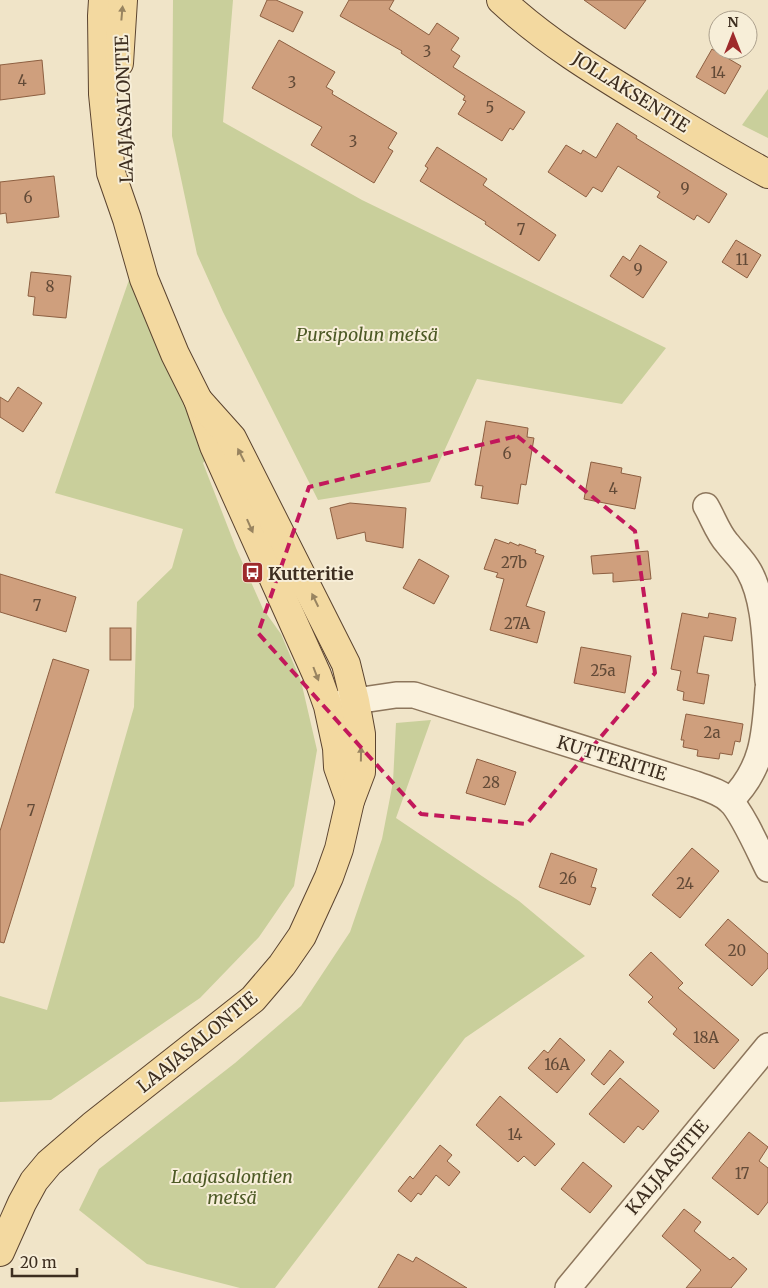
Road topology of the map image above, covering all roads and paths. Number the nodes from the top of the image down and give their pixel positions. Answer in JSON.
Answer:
{"nodes":[{"id":1,"x":103,"y":0,"type":"edge"},
{"id":2,"x":123,"y":0,"type":"edge"},
{"id":3,"x":501,"y":0,"type":"edge"},
{"id":4,"x":768,"y":174,"type":"edge"},
{"id":5,"x":127,"y":219,"type":"junction"},
{"id":6,"x":198,"y":400,"type":"junction"},
{"id":7,"x":706,"y":506,"type":"dead end"},
{"id":8,"x":768,"y":681,"type":"edge"},
{"id":9,"x":768,"y":689,"type":"edge"},
{"id":10,"x":355,"y":701,"type":"junction"},
{"id":11,"x":328,"y":706,"type":"junction"},
{"id":12,"x":350,"y":801,"type":"junction"},
{"id":13,"x":730,"y":801,"type":"junction"},
{"id":14,"x":768,"y":869,"type":"edge"},
{"id":15,"x":768,"y":1046,"type":"edge"},
{"id":16,"x":0,"y":1252,"type":"edge"},
{"id":17,"x":568,"y":1288,"type":"edge"}],
"edges":[{"from":1,"to":5,"type":"main road","name":"LAAJASALONTIE"},
{"from":5,"to":2,"type":"main road","name":"LAAJASALONTIE","one_way":true},
{"from":3,"to":4,"type":"main road","name":"JOLLAKSENTIE"},
{"from":5,"to":6,"type":"main road","name":"LAAJASALONTIE"},
{"from":10,"to":6,"type":"main road","name":"LAAJASALONTIE","one_way":true},
{"from":6,"to":11,"type":"main road","name":"LAAJASALONTIE","one_way":true},
{"from":7,"to":8,"type":"street"},
{"from":9,"to":13,"type":"street"},
{"from":10,"to":11,"type":"street","name":"KUTTERITIE"},
{"from":12,"to":10,"type":"main road","name":"LAAJASALONTIE","one_way":true},
{"from":10,"to":13,"type":"street","name":"KUTTERITIE"},
{"from":11,"to":12,"type":"main road","name":"LAAJASALONTIE"},
{"from":12,"to":16,"type":"main road","name":"LAAJASALONTIE"},
{"from":13,"to":14,"type":"street","name":"KUTTERITIE"},
{"from":15,"to":17,"type":"street","name":"KALJAASITIE"}]}
